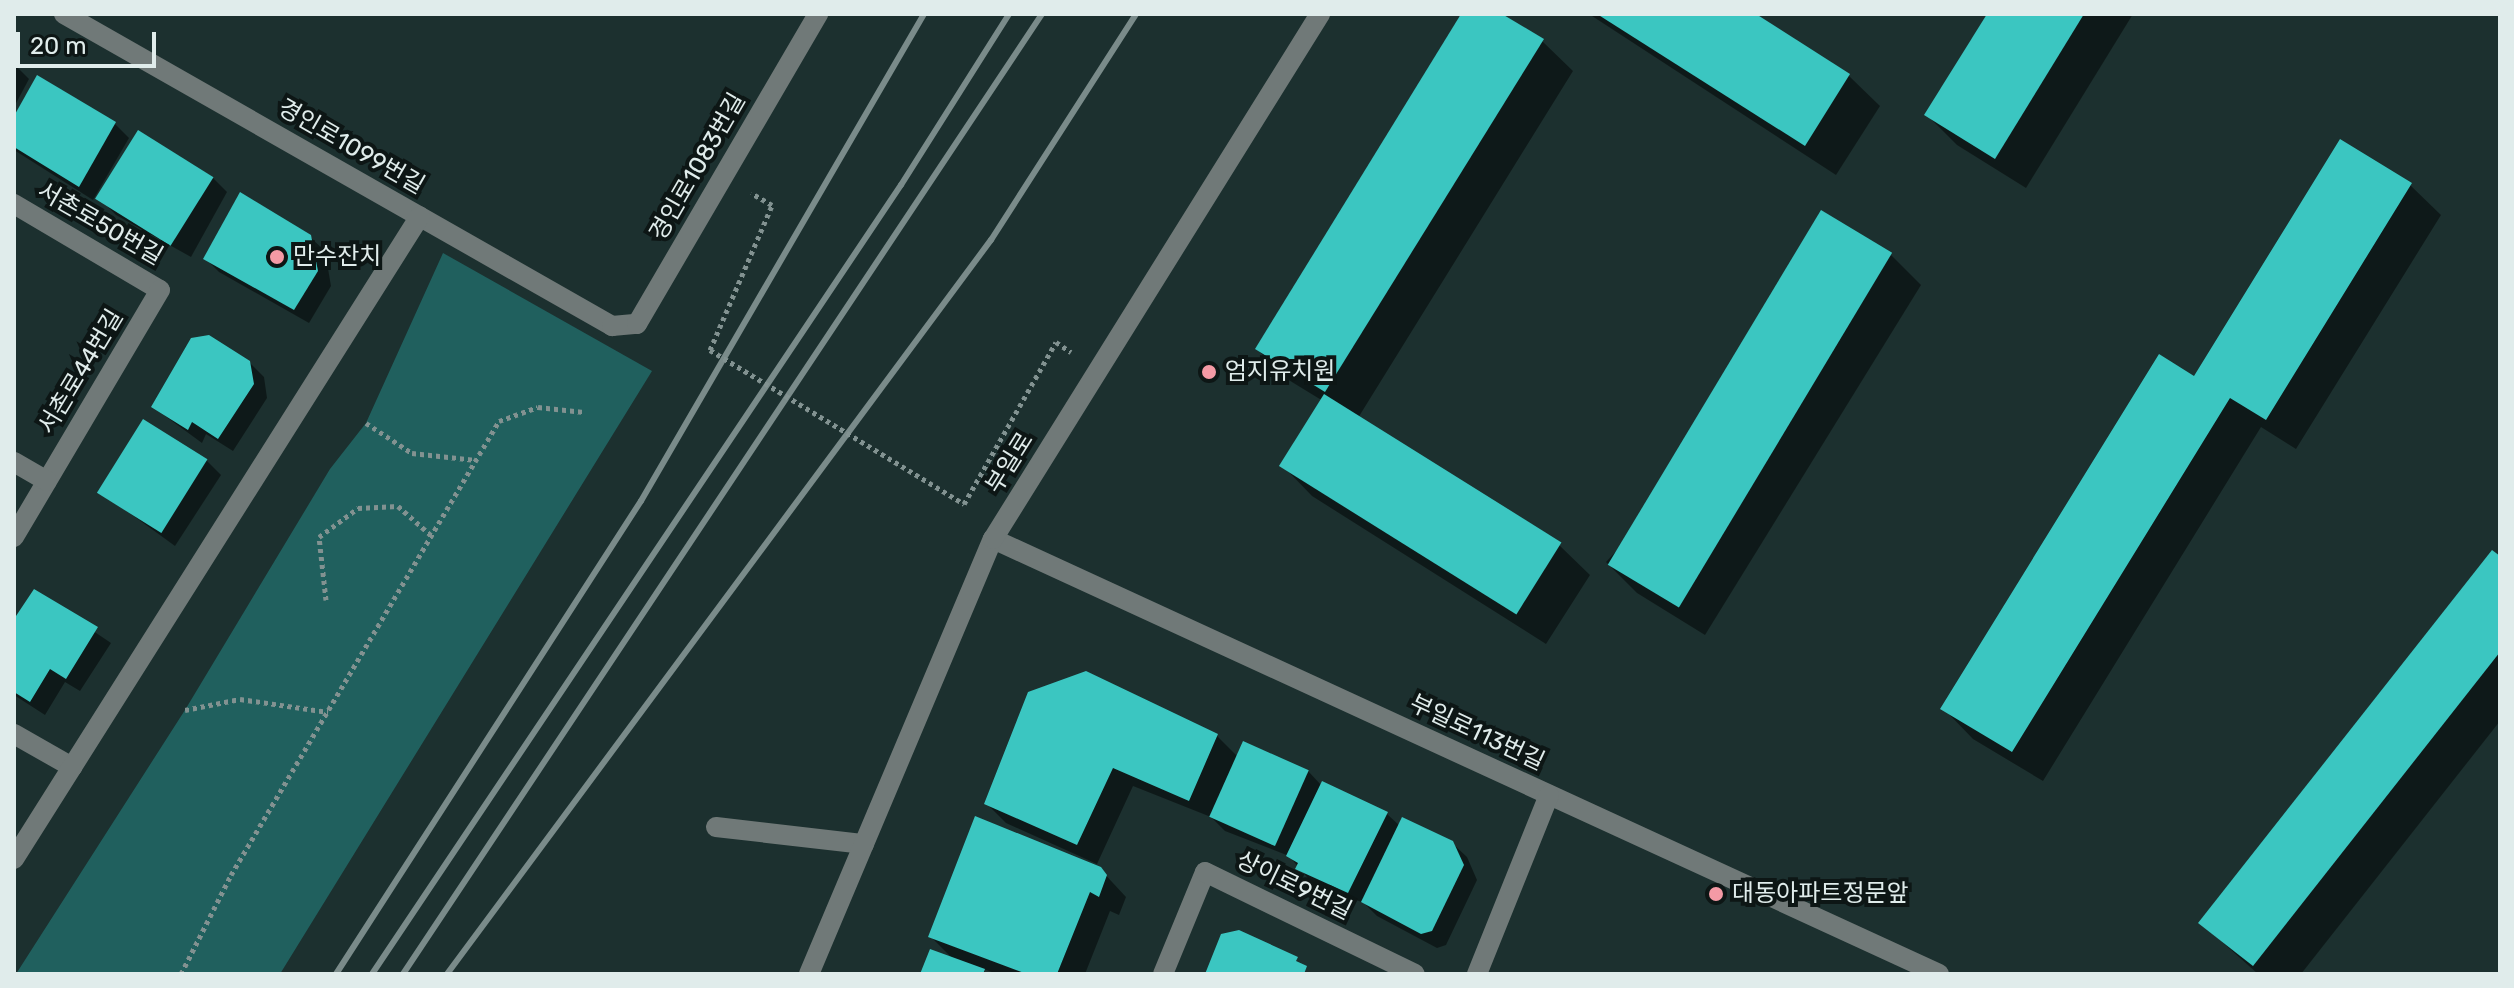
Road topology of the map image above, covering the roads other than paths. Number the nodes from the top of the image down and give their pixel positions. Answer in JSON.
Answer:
{"nodes":[{"id":1,"x":64,"y":14,"type":"edge"},
{"id":2,"x":818,"y":14,"type":"edge"},
{"id":3,"x":1320,"y":14,"type":"edge"},
{"id":4,"x":14,"y":204,"type":"edge"},
{"id":5,"x":420,"y":216,"type":"junction"},
{"id":6,"x":160,"y":290,"type":"joint"},
{"id":7,"x":612,"y":326,"type":"joint"},
{"id":8,"x":14,"y":462,"type":"edge"},
{"id":9,"x":47,"y":481,"type":"junction"},
{"id":10,"x":14,"y":537,"type":"edge"},
{"id":11,"x":993,"y":539,"type":"junction"},
{"id":12,"x":14,"y":734,"type":"edge"},
{"id":13,"x":72,"y":767,"type":"junction"},
{"id":14,"x":1549,"y":795,"type":"junction"},
{"id":15,"x":716,"y":827,"type":"dead end"},
{"id":16,"x":864,"y":844,"type":"junction"},
{"id":17,"x":14,"y":859,"type":"edge"},
{"id":18,"x":809,"y":974,"type":"edge"},
{"id":19,"x":1163,"y":974,"type":"edge"},
{"id":20,"x":1415,"y":974,"type":"edge"},
{"id":21,"x":1477,"y":974,"type":"edge"},
{"id":22,"x":1939,"y":974,"type":"edge"}],
"edges":[{"from":1,"to":5,"type":"street","name":"경인로1099번길"},
{"from":2,"to":7,"type":"street","name":"경인로1083번길"},
{"from":3,"to":11,"type":"street","name":"부일로"},
{"from":4,"to":6,"type":"street","name":"서촌로50번길"},
{"from":5,"to":7,"type":"street","name":"경인로1099번길"},
{"from":5,"to":13,"type":"street"},
{"from":6,"to":9,"type":"street","name":"서촌로44번길"},
{"from":8,"to":9,"type":"street"},
{"from":9,"to":10,"type":"street","name":"서촌로44번길"},
{"from":11,"to":14,"type":"street","name":"부일로113번길"},
{"from":11,"to":16,"type":"street","name":"부일로"},
{"from":12,"to":13,"type":"street"},
{"from":13,"to":17,"type":"street"},
{"from":14,"to":21,"type":"street"},
{"from":14,"to":22,"type":"street","name":"부일로113번길"},
{"from":15,"to":16,"type":"street"},
{"from":16,"to":18,"type":"street","name":"부일로"},
{"from":19,"to":20,"type":"street","name":"상이로9번길"}]}
